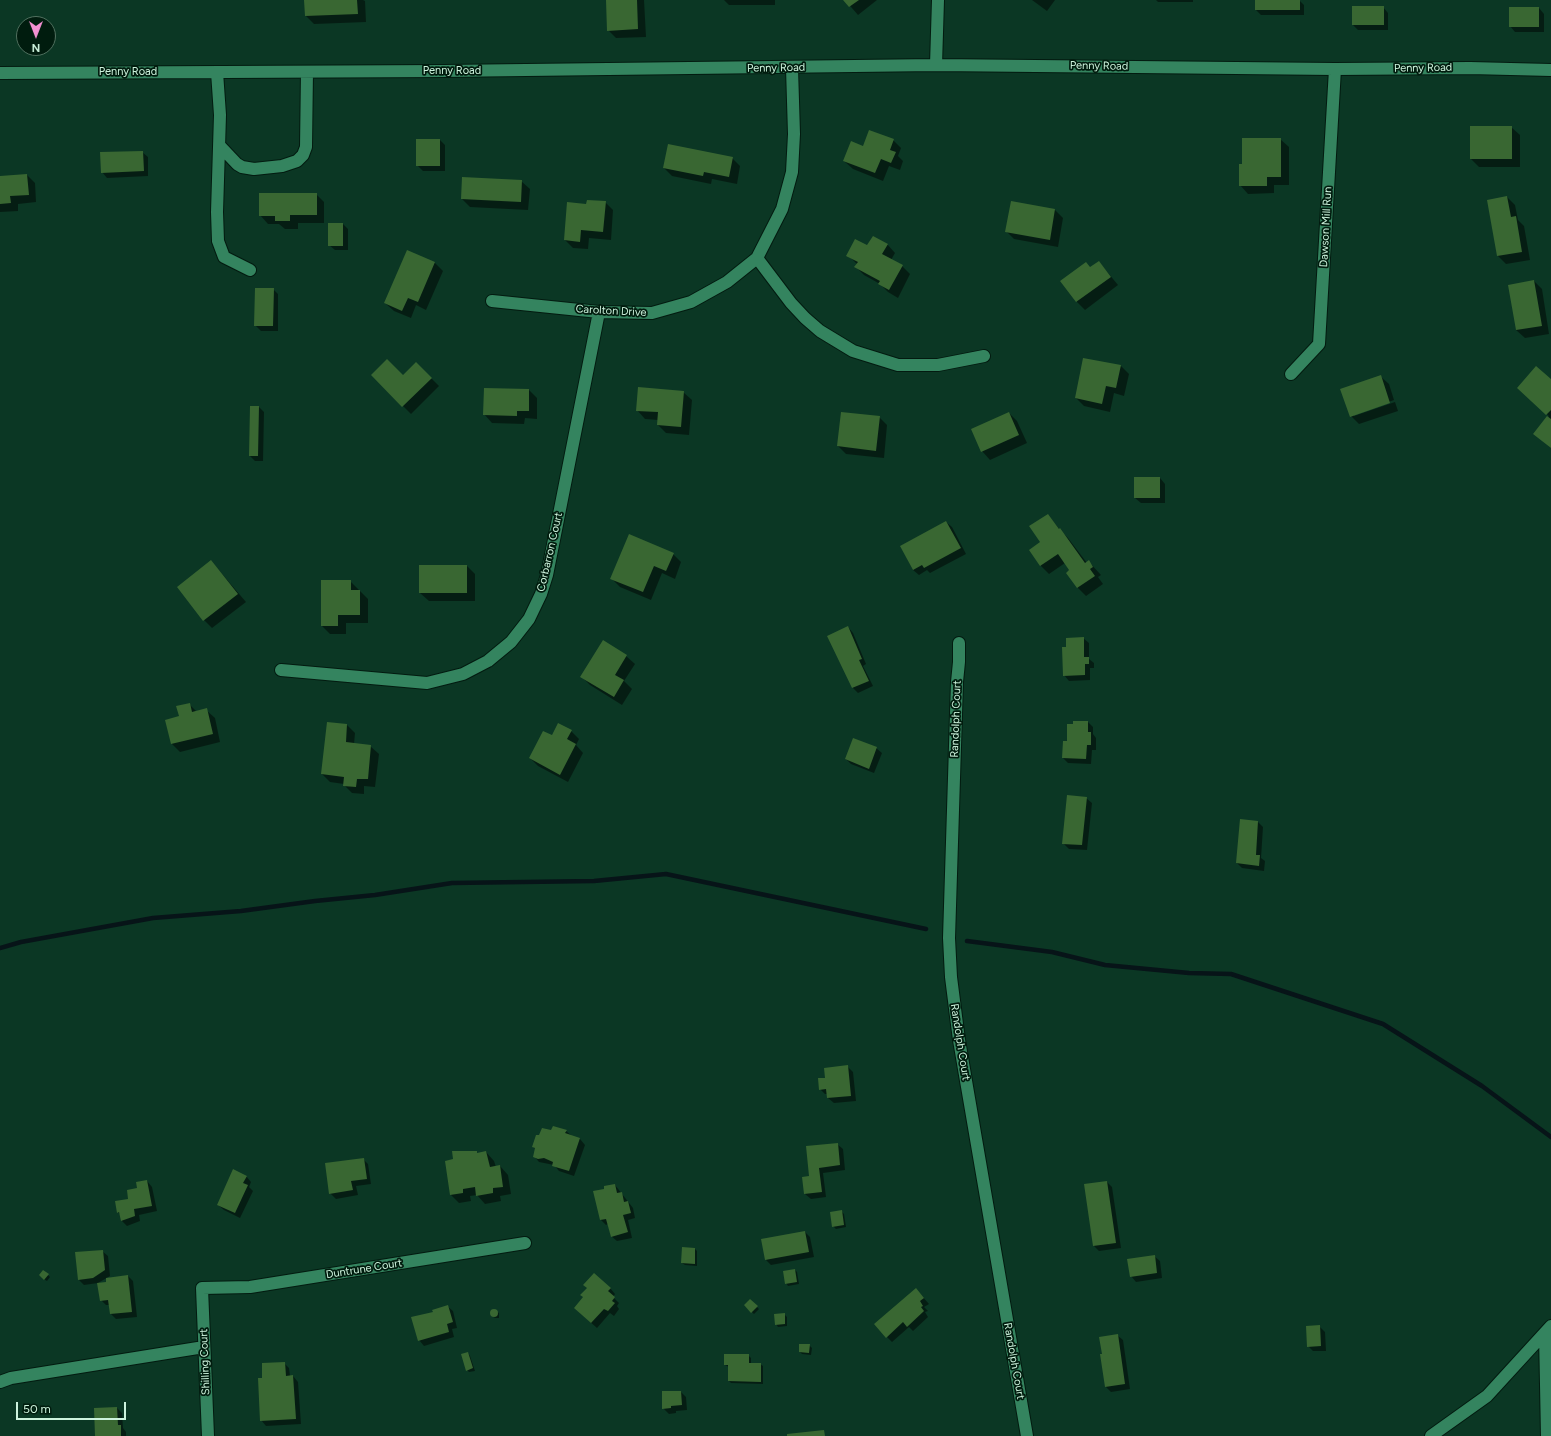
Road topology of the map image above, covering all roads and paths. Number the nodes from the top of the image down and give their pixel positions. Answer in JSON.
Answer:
{"nodes":[{"id":1,"x":938,"y":0,"type":"edge"},
{"id":2,"x":936,"y":65,"type":"junction"},
{"id":3,"x":792,"y":68,"type":"junction"},
{"id":4,"x":1335,"y":69,"type":"junction"},
{"id":5,"x":1551,"y":70,"type":"edge"},
{"id":6,"x":217,"y":72,"type":"junction"},
{"id":7,"x":307,"y":72,"type":"junction"},
{"id":8,"x":0,"y":73,"type":"edge"},
{"id":9,"x":220,"y":146,"type":"junction"},
{"id":10,"x":757,"y":258,"type":"junction"},
{"id":11,"x":250,"y":270,"type":"dead end"},
{"id":12,"x":492,"y":301,"type":"dead end"},
{"id":13,"x":599,"y":312,"type":"junction"},
{"id":14,"x":984,"y":356,"type":"dead end"},
{"id":15,"x":1291,"y":374,"type":"dead end"},
{"id":16,"x":959,"y":643,"type":"dead end"},
{"id":17,"x":280,"y":670,"type":"dead end"},
{"id":18,"x":525,"y":1243,"type":"dead end"},
{"id":19,"x":202,"y":1288,"type":"joint"},
{"id":20,"x":1548,"y":1330,"type":"edge"},
{"id":21,"x":204,"y":1347,"type":"junction"},
{"id":22,"x":0,"y":1382,"type":"edge"},
{"id":23,"x":208,"y":1436,"type":"edge"},
{"id":24,"x":1027,"y":1436,"type":"edge"},
{"id":25,"x":1431,"y":1436,"type":"edge"},
{"id":26,"x":1547,"y":1436,"type":"edge"}],
"edges":[{"from":1,"to":2,"type":"street"},
{"from":2,"to":3,"type":"street","name":"Penny Road"},
{"from":2,"to":4,"type":"street","name":"Penny Road"},
{"from":3,"to":7,"type":"street","name":"Penny Road"},
{"from":3,"to":10,"type":"street","name":"Carolton Drive"},
{"from":4,"to":5,"type":"street","name":"Penny Road"},
{"from":4,"to":15,"type":"street","name":"Dawson Mill Run"},
{"from":6,"to":7,"type":"street","name":"Penny Road"},
{"from":6,"to":8,"type":"street","name":"Penny Road"},
{"from":6,"to":9,"type":"street"},
{"from":7,"to":9,"type":"street"},
{"from":9,"to":11,"type":"street"},
{"from":10,"to":13,"type":"street","name":"Carolton Drive"},
{"from":10,"to":14,"type":"street"},
{"from":12,"to":13,"type":"street","name":"Carolton Drive"},
{"from":13,"to":17,"type":"street","name":"Corbarron Court"},
{"from":16,"to":24,"type":"street","name":"Randolph Court"},
{"from":18,"to":19,"type":"street","name":"Duntrune Court"},
{"from":19,"to":21,"type":"street","name":"Shilling Court"},
{"from":20,"to":25,"type":"street"},
{"from":20,"to":26,"type":"street"},
{"from":21,"to":22,"type":"street"},
{"from":21,"to":23,"type":"street","name":"Shilling Court"}]}
